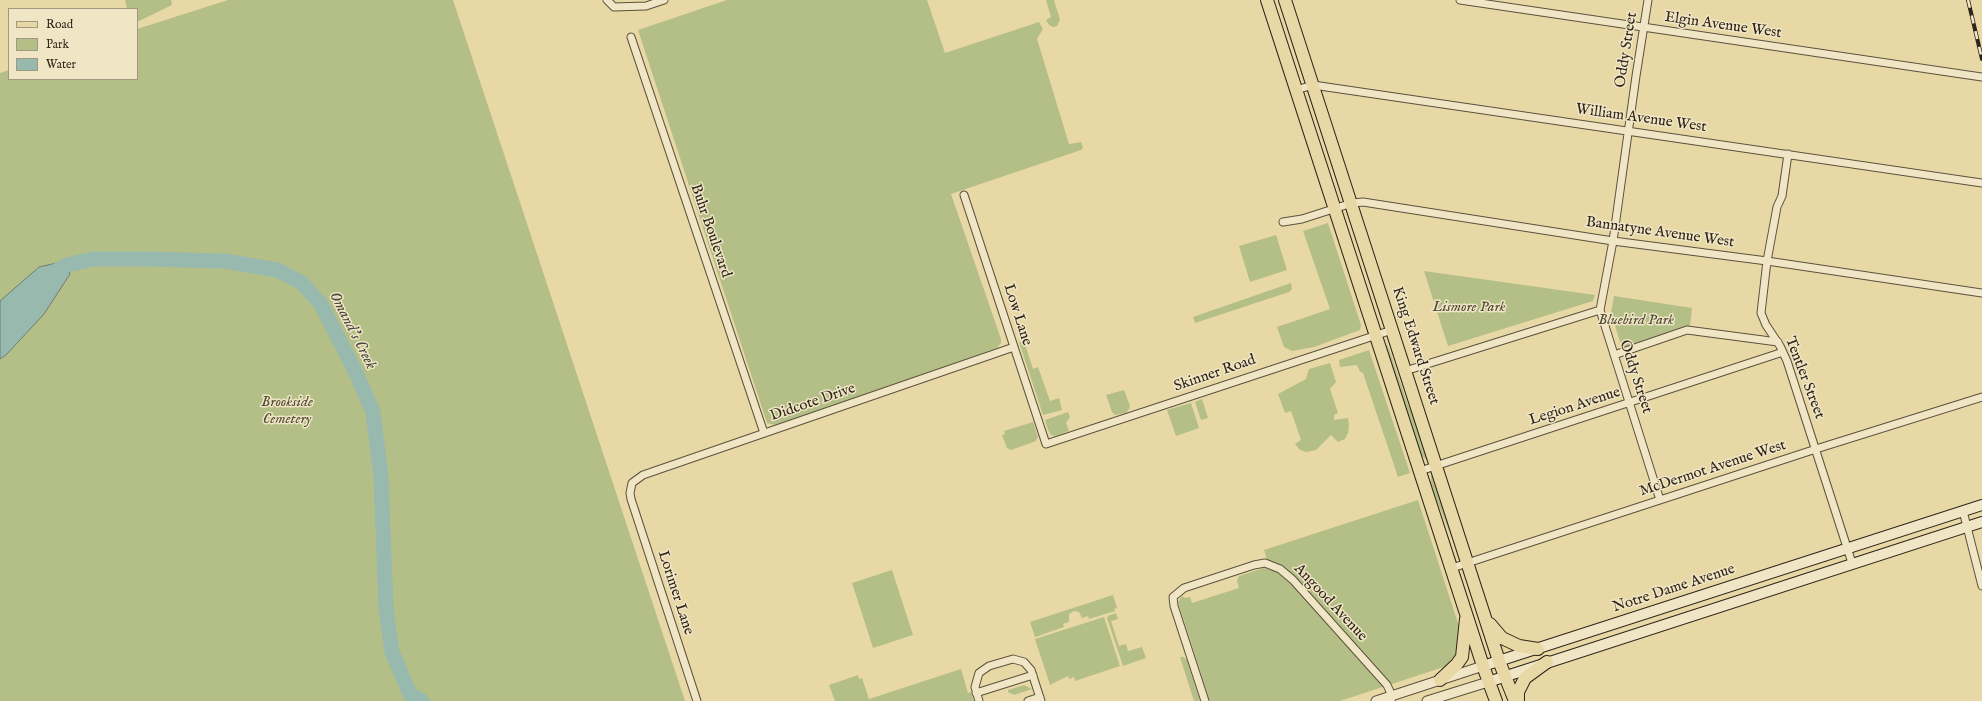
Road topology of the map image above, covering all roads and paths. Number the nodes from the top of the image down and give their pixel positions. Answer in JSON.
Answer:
{"nodes":[{"id":1,"x":608,"y":0,"type":"edge"},
{"id":2,"x":664,"y":0,"type":"edge"},
{"id":3,"x":1267,"y":0,"type":"edge"},
{"id":4,"x":1285,"y":0,"type":"edge"},
{"id":5,"x":1460,"y":0,"type":"edge"},
{"id":6,"x":1648,"y":0,"type":"edge"},
{"id":7,"x":1644,"y":28,"type":"junction"},
{"id":8,"x":631,"y":37,"type":"dead end"},
{"id":9,"x":1982,"y":77,"type":"edge"},
{"id":10,"x":1313,"y":85,"type":"junction"},
{"id":11,"x":1296,"y":90,"type":"junction"},
{"id":12,"x":1628,"y":130,"type":"junction"},
{"id":13,"x":1788,"y":154,"type":"junction"},
{"id":14,"x":1982,"y":183,"type":"edge"},
{"id":15,"x":964,"y":195,"type":"dead end"},
{"id":16,"x":1352,"y":203,"type":"junction"},
{"id":17,"x":1334,"y":208,"type":"junction"},
{"id":18,"x":1282,"y":222,"type":"dead end"},
{"id":19,"x":1613,"y":241,"type":"junction"},
{"id":20,"x":1767,"y":261,"type":"junction"},
{"id":21,"x":1982,"y":293,"type":"edge"},
{"id":22,"x":1600,"y":310,"type":"junction"},
{"id":23,"x":1392,"y":330,"type":"junction"},
{"id":24,"x":1375,"y":335,"type":"junction"},
{"id":25,"x":1778,"y":342,"type":"junction"},
{"id":26,"x":1014,"y":347,"type":"junction"},
{"id":27,"x":1783,"y":352,"type":"junction"},
{"id":28,"x":1614,"y":355,"type":"junction"},
{"id":29,"x":1405,"y":371,"type":"junction"},
{"id":30,"x":1982,"y":397,"type":"edge"},
{"id":31,"x":1630,"y":403,"type":"junction"},
{"id":32,"x":764,"y":433,"type":"junction"},
{"id":33,"x":1046,"y":444,"type":"joint"},
{"id":34,"x":1816,"y":449,"type":"junction"},
{"id":35,"x":1437,"y":465,"type":"junction"},
{"id":36,"x":1420,"y":471,"type":"junction"},
{"id":37,"x":630,"y":493,"type":"joint"},
{"id":38,"x":1660,"y":500,"type":"junction"},
{"id":39,"x":1982,"y":505,"type":"edge"},
{"id":40,"x":1963,"y":511,"type":"junction"},
{"id":41,"x":1982,"y":522,"type":"edge"},
{"id":42,"x":1966,"y":527,"type":"junction"},
{"id":43,"x":1847,"y":548,"type":"junction"},
{"id":44,"x":1468,"y":563,"type":"junction"},
{"id":45,"x":1852,"y":563,"type":"junction"},
{"id":46,"x":1452,"y":568,"type":"junction"},
{"id":47,"x":1982,"y":586,"type":"edge"},
{"id":48,"x":1467,"y":614,"type":"junction"},
{"id":49,"x":1485,"y":615,"type":"junction"},
{"id":50,"x":1538,"y":649,"type":"junction"},
{"id":51,"x":1499,"y":661,"type":"junction"},
{"id":52,"x":1548,"y":662,"type":"junction"},
{"id":53,"x":1483,"y":666,"type":"junction"},
{"id":54,"x":1033,"y":675,"type":"junction"},
{"id":55,"x":1504,"y":677,"type":"junction"},
{"id":56,"x":1440,"y":680,"type":"junction"},
{"id":57,"x":1488,"y":682,"type":"junction"},
{"id":58,"x":976,"y":693,"type":"junction"},
{"id":59,"x":1392,"y":698,"type":"edge"},
{"id":60,"x":1041,"y":699,"type":"edge"},
{"id":61,"x":696,"y":701,"type":"edge"},
{"id":62,"x":979,"y":701,"type":"edge"},
{"id":63,"x":1028,"y":701,"type":"edge"},
{"id":64,"x":1205,"y":701,"type":"edge"},
{"id":65,"x":1376,"y":701,"type":"edge"},
{"id":66,"x":1427,"y":701,"type":"edge"},
{"id":67,"x":1496,"y":701,"type":"edge"},
{"id":68,"x":1515,"y":701,"type":"edge"},
{"id":69,"x":1518,"y":701,"type":"edge"}],
"edges":[{"from":1,"to":2,"type":"street"},
{"from":3,"to":11,"type":"main road"},
{"from":4,"to":10,"type":"main road","name":"King Edward Street"},
{"from":5,"to":7,"type":"street","name":"Elgin Avenue West"},
{"from":6,"to":7,"type":"street","name":"Oddy Street"},
{"from":7,"to":9,"type":"street","name":"Elgin Avenue West"},
{"from":7,"to":12,"type":"street","name":"Oddy Street"},
{"from":8,"to":32,"type":"street","name":"Buhr Boulevard"},
{"from":10,"to":11,"type":"street","name":"William Avenue West"},
{"from":10,"to":12,"type":"street","name":"William Avenue West"},
{"from":10,"to":16,"type":"main road","name":"King Edward Street"},
{"from":11,"to":17,"type":"main road"},
{"from":12,"to":13,"type":"street","name":"William Avenue West"},
{"from":12,"to":19,"type":"street","name":"Oddy Street"},
{"from":13,"to":14,"type":"street","name":"William Avenue West"},
{"from":13,"to":20,"type":"street","name":"Tentler Street"},
{"from":15,"to":26,"type":"street","name":"Low Lane"},
{"from":16,"to":17,"type":"street","name":"Bannatyne Avenue West"},
{"from":16,"to":19,"type":"street","name":"Bannatyne Avenue West"},
{"from":16,"to":23,"type":"main road","name":"King Edward Street"},
{"from":17,"to":18,"type":"street","name":"Bannatyne Avenue West"},
{"from":17,"to":24,"type":"main road"},
{"from":19,"to":20,"type":"street","name":"Bannatyne Avenue West"},
{"from":19,"to":22,"type":"street","name":"Oddy Street"},
{"from":20,"to":21,"type":"street","name":"Bannatyne Avenue West"},
{"from":20,"to":25,"type":"street","name":"Tentler Street"},
{"from":22,"to":28,"type":"street","name":"Oddy Street"},
{"from":22,"to":29,"type":"street"},
{"from":23,"to":24,"type":"street","name":"Skinner Road"},
{"from":23,"to":29,"type":"main road","name":"King Edward Street"},
{"from":24,"to":33,"type":"street","name":"Skinner Road"},
{"from":24,"to":36,"type":"main road"},
{"from":25,"to":27,"type":"street","name":"Tentler Street"},
{"from":25,"to":28,"type":"street"},
{"from":26,"to":32,"type":"street","name":"Didcote Drive"},
{"from":26,"to":33,"type":"street","name":"Low Lane"},
{"from":27,"to":31,"type":"street","name":"Legion Avenue"},
{"from":27,"to":34,"type":"street","name":"Tentler Street"},
{"from":28,"to":31,"type":"street","name":"Oddy Street"},
{"from":29,"to":35,"type":"main road","name":"King Edward Street"},
{"from":30,"to":34,"type":"street","name":"McDermot Avenue West"},
{"from":31,"to":35,"type":"street","name":"Legion Avenue"},
{"from":31,"to":38,"type":"street","name":"Oddy Street"},
{"from":32,"to":37,"type":"street","name":"Didcote Drive"},
{"from":34,"to":38,"type":"street","name":"McDermot Avenue West"},
{"from":34,"to":43,"type":"street","name":"Tentler Street"},
{"from":35,"to":36,"type":"street","name":"Legion Avenue"},
{"from":35,"to":44,"type":"main road","name":"King Edward Street"},
{"from":36,"to":46,"type":"main road"},
{"from":37,"to":61,"type":"street","name":"Lorimer Lane"},
{"from":38,"to":44,"type":"street","name":"McDermot Avenue West"},
{"from":39,"to":40,"type":"main road","name":"Notre Dame Avenue"},
{"from":40,"to":42,"type":"street"},
{"from":40,"to":43,"type":"main road","name":"Notre Dame Avenue"},
{"from":41,"to":42,"type":"main road","name":"Notre Dame Avenue"},
{"from":42,"to":45,"type":"main road","name":"Notre Dame Avenue"},
{"from":42,"to":47,"type":"street"},
{"from":43,"to":45,"type":"street","name":"Tentler Street"},
{"from":43,"to":50,"type":"main road","name":"Notre Dame Avenue"},
{"from":44,"to":46,"type":"street","name":"McDermot Avenue West"},
{"from":44,"to":49,"type":"main road","name":"King Edward Street"},
{"from":45,"to":52,"type":"main road","name":"Notre Dame Avenue"},
{"from":46,"to":48,"type":"main road"},
{"from":48,"to":53,"type":"main road"},
{"from":48,"to":56,"type":"main road"},
{"from":49,"to":50,"type":"main road"},
{"from":49,"to":51,"type":"main road","name":"King Edward Street"},
{"from":50,"to":51,"type":"main road","name":"Notre Dame Avenue"},
{"from":51,"to":53,"type":"main road","name":"Notre Dame Avenue"},
{"from":51,"to":55,"type":"main road","name":"King Edward Street"},
{"from":52,"to":55,"type":"main road","name":"Notre Dame Avenue"},
{"from":52,"to":69,"type":"main road"},
{"from":53,"to":56,"type":"street","name":"Notre Dame Avenue"},
{"from":53,"to":57,"type":"main road"},
{"from":54,"to":58,"type":"street"},
{"from":54,"to":58,"type":"street"},
{"from":54,"to":60,"type":"street"},
{"from":55,"to":57,"type":"main road","name":"Notre Dame Avenue"},
{"from":55,"to":68,"type":"main road","name":"King Edward Street"},
{"from":56,"to":59,"type":"street","name":"Notre Dame Avenue"},
{"from":57,"to":66,"type":"street","name":"Notre Dame Avenue"},
{"from":57,"to":67,"type":"main road"},
{"from":58,"to":62,"type":"street"},
{"from":59,"to":64,"type":"street","name":"Angood Avenue"},
{"from":59,"to":65,"type":"street","name":"Notre Dame Avenue"},
{"from":60,"to":63,"type":"street"}]}
